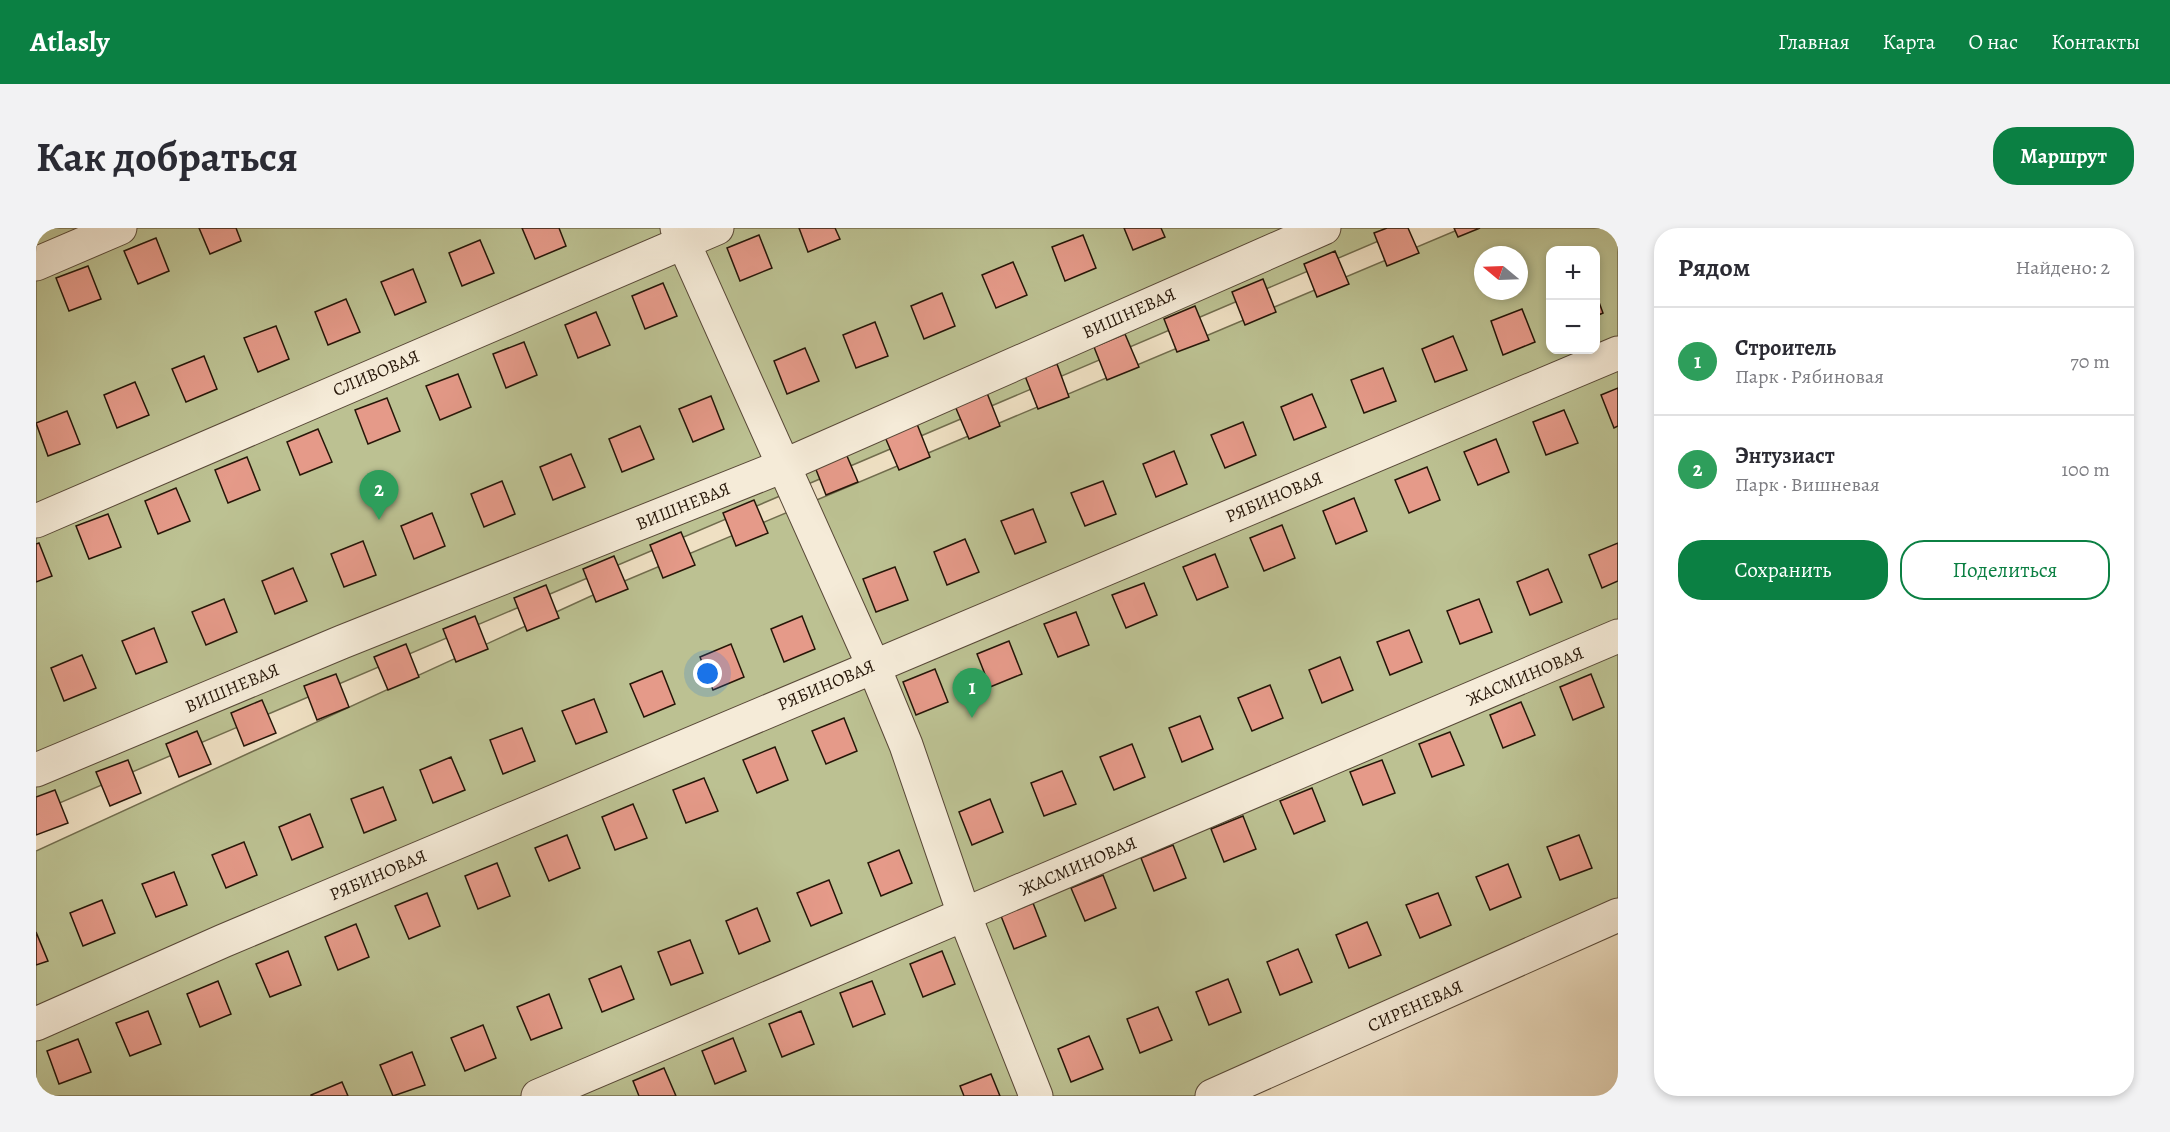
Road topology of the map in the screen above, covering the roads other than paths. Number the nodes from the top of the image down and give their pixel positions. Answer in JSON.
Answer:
{"nodes":[{"id":1,"x":120,"y":228,"type":"edge"},
{"id":2,"x":717,"y":228,"type":"edge"},
{"id":3,"x":1324,"y":228,"type":"edge"},
{"id":4,"x":680,"y":235,"type":"edge"},
{"id":5,"x":36,"y":264,"type":"edge"},
{"id":6,"x":1618,"y":352,"type":"edge"},
{"id":7,"x":783,"y":466,"type":"junction"},
{"id":8,"x":36,"y":521,"type":"edge"},
{"id":9,"x":1618,"y":636,"type":"edge"},
{"id":10,"x":873,"y":665,"type":"junction"},
{"id":11,"x":36,"y":770,"type":"edge"},
{"id":12,"x":964,"y":914,"type":"junction"},
{"id":13,"x":1618,"y":915,"type":"edge"},
{"id":14,"x":36,"y":1024,"type":"edge"},
{"id":15,"x":538,"y":1096,"type":"edge"},
{"id":16,"x":1036,"y":1096,"type":"edge"},
{"id":17,"x":1212,"y":1096,"type":"edge"}],
"edges":[{"from":1,"to":5,"type":"street"},
{"from":2,"to":4,"type":"street","name":"СЛИВОВАЯ"},
{"from":3,"to":7,"type":"street","name":"ВИШНЕВАЯ"},
{"from":4,"to":7,"type":"street"},
{"from":4,"to":8,"type":"street","name":"СЛИВОВАЯ"},
{"from":6,"to":10,"type":"street","name":"РЯБИНОВАЯ"},
{"from":7,"to":10,"type":"street"},
{"from":7,"to":11,"type":"street","name":"ВИШНЕВАЯ"},
{"from":9,"to":12,"type":"street","name":"ЖАСМИНОВАЯ"},
{"from":10,"to":12,"type":"street"},
{"from":10,"to":14,"type":"street","name":"РЯБИНОВАЯ"},
{"from":12,"to":15,"type":"street","name":"ЖАСМИНОВАЯ"},
{"from":12,"to":16,"type":"street"},
{"from":13,"to":17,"type":"street","name":"СИРЕНЕВАЯ"}]}
